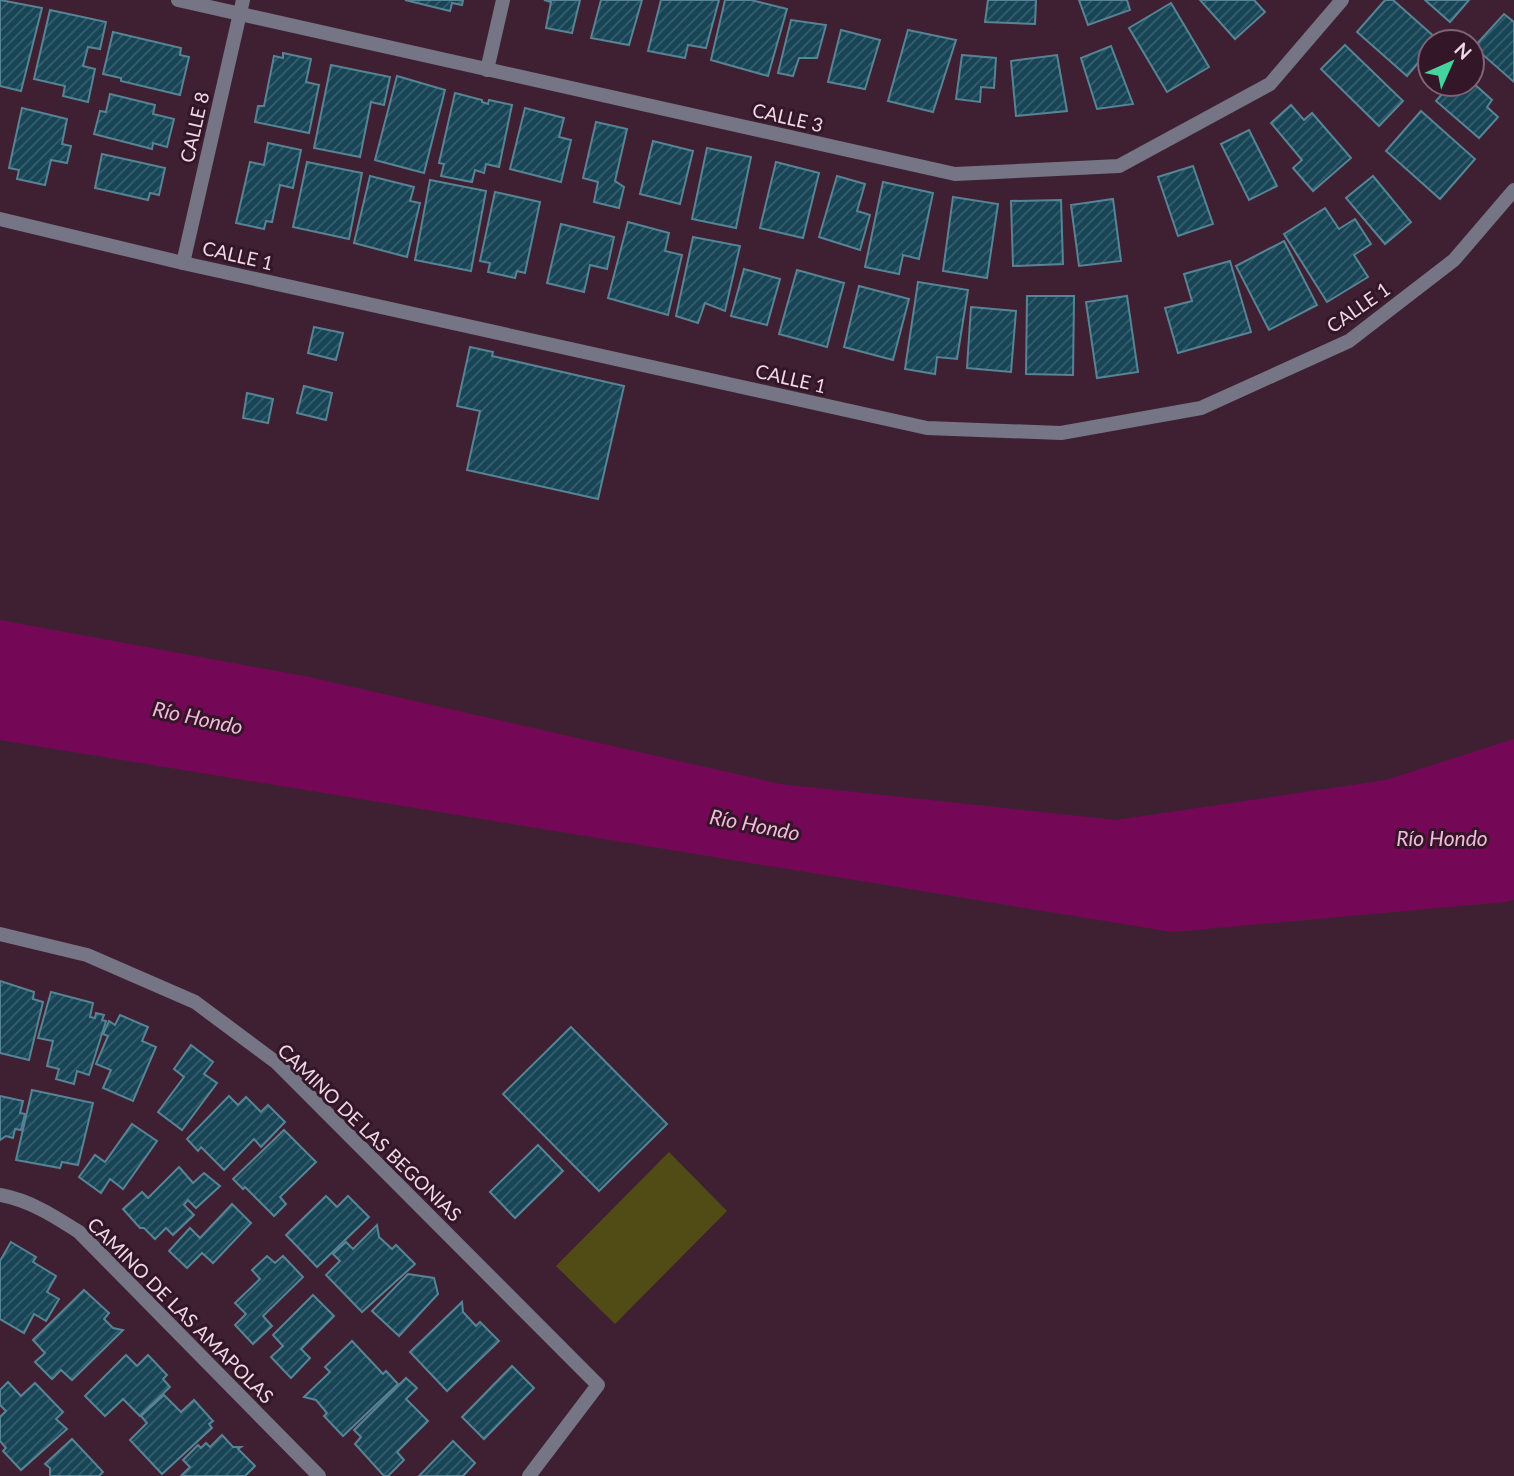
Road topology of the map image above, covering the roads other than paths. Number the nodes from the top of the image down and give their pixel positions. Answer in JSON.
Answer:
{"nodes":[{"id":1,"x":178,"y":0,"type":"edge"},
{"id":2,"x":503,"y":0,"type":"edge"},
{"id":3,"x":1342,"y":0,"type":"edge"},
{"id":4,"x":241,"y":7,"type":"edge"},
{"id":5,"x":487,"y":70,"type":"junction"},
{"id":6,"x":1514,"y":190,"type":"edge"},
{"id":7,"x":0,"y":219,"type":"edge"},
{"id":8,"x":183,"y":263,"type":"junction"},
{"id":9,"x":0,"y":934,"type":"edge"},
{"id":10,"x":0,"y":1195,"type":"edge"},
{"id":11,"x":319,"y":1476,"type":"edge"},
{"id":12,"x":529,"y":1476,"type":"edge"}],
"edges":[{"from":1,"to":4,"type":"street","name":"CALLE 3"},
{"from":2,"to":5,"type":"street"},
{"from":3,"to":5,"type":"street","name":"CALLE 3"},
{"from":4,"to":5,"type":"street","name":"CALLE 3"},
{"from":4,"to":8,"type":"street","name":"CALLE 8"},
{"from":6,"to":8,"type":"street","name":"CALLE 1"},
{"from":7,"to":8,"type":"street","name":"CALLE 1"},
{"from":9,"to":12,"type":"street","name":"CAMINO DE LAS BEGONIAS"},
{"from":10,"to":11,"type":"street","name":"CAMINO DE LAS AMAPOLAS"}]}
